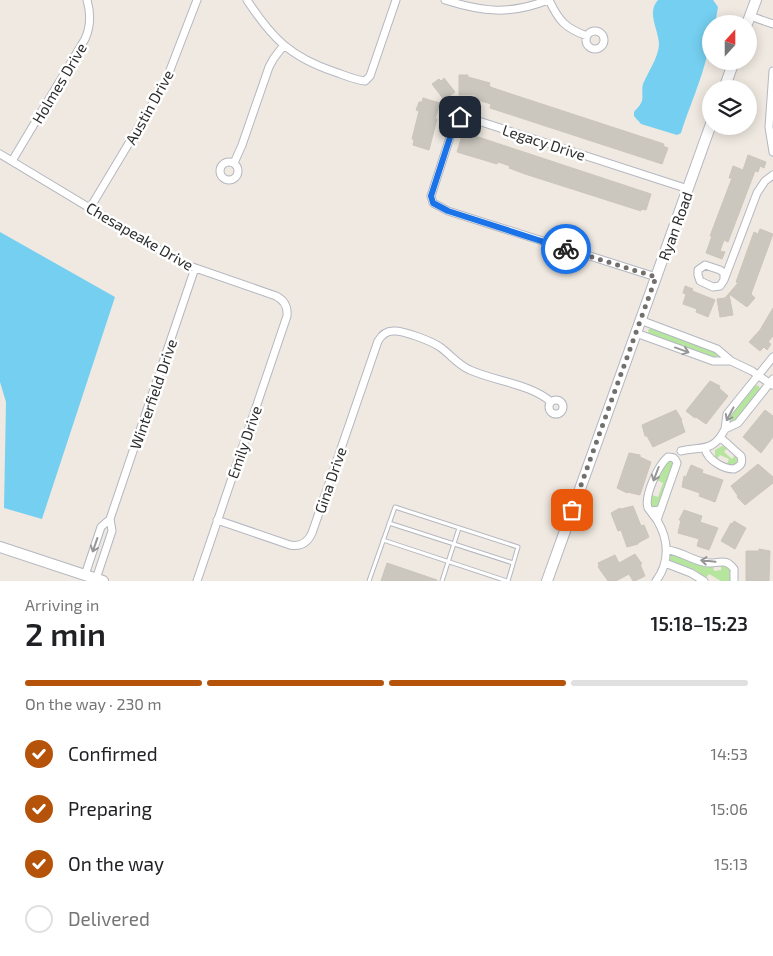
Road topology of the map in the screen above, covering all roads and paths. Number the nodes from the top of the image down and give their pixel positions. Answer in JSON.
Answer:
{"nodes":[{"id":1,"x":87,"y":0,"type":"edge"},
{"id":2,"x":197,"y":0,"type":"edge"},
{"id":3,"x":247,"y":0,"type":"edge"},
{"id":4,"x":396,"y":0,"type":"edge"},
{"id":5,"x":445,"y":0,"type":"edge"},
{"id":6,"x":549,"y":0,"type":"edge"},
{"id":7,"x":756,"y":0,"type":"edge"},
{"id":8,"x":751,"y":15,"type":"edge"},
{"id":9,"x":758,"y":22,"type":"edge"},
{"id":10,"x":773,"y":24,"type":"edge"},
{"id":11,"x":586,"y":36,"type":"dead end"},
{"id":12,"x":284,"y":45,"type":"junction"},
{"id":13,"x":773,"y":71,"type":"edge"},
{"id":14,"x":707,"y":135,"type":"edge"},
{"id":15,"x":773,"y":152,"type":"edge"},
{"id":16,"x":0,"y":154,"type":"edge"},
{"id":17,"x":12,"y":161,"type":"junction"},
{"id":18,"x":234,"y":163,"type":"dead end"},
{"id":19,"x":773,"y":175,"type":"edge"},
{"id":20,"x":688,"y":189,"type":"junction"},
{"id":21,"x":90,"y":208,"type":"junction"},
{"id":22,"x":730,"y":266,"type":"junction"},
{"id":23,"x":196,"y":268,"type":"junction"},
{"id":24,"x":717,"y":269,"type":"junction"},
{"id":25,"x":656,"y":277,"type":"junction"},
{"id":26,"x":724,"y":280,"type":"junction"},
{"id":27,"x":285,"y":304,"type":"joint"},
{"id":28,"x":640,"y":320,"type":"junction"},
{"id":29,"x":636,"y":334,"type":"junction"},
{"id":30,"x":773,"y":358,"type":"edge"},
{"id":31,"x":732,"y":361,"type":"junction"},
{"id":32,"x":759,"y":375,"type":"junction"},
{"id":33,"x":772,"y":382,"type":"edge"},
{"id":34,"x":551,"y":402,"type":"dead end"},
{"id":35,"x":725,"y":429,"type":"junction"},
{"id":36,"x":720,"y":438,"type":"junction"},
{"id":37,"x":705,"y":449,"type":"junction"},
{"id":38,"x":681,"y":451,"type":"junction"},
{"id":39,"x":668,"y":457,"type":"junction"},
{"id":40,"x":677,"y":464,"type":"junction"},
{"id":41,"x":648,"y":508,"type":"junction"},
{"id":42,"x":660,"y":510,"type":"junction"},
{"id":43,"x":110,"y":519,"type":"junction"},
{"id":44,"x":217,"y":520,"type":"junction"},
{"id":45,"x":657,"y":520,"type":"junction"},
{"id":46,"x":389,"y":523,"type":"junction"},
{"id":47,"x":459,"y":528,"type":"junction"},
{"id":48,"x":384,"y":540,"type":"junction"},
{"id":49,"x":454,"y":544,"type":"junction"},
{"id":50,"x":0,"y":547,"type":"edge"},
{"id":51,"x":667,"y":550,"type":"junction"},
{"id":52,"x":449,"y":562,"type":"junction"},
{"id":53,"x":513,"y":563,"type":"junction"},
{"id":54,"x":665,"y":563,"type":"junction"},
{"id":55,"x":85,"y":575,"type":"junction"},
{"id":56,"x":99,"y":580,"type":"edge"},
{"id":57,"x":197,"y":581,"type":"edge"},
{"id":58,"x":370,"y":581,"type":"edge"},
{"id":59,"x":442,"y":581,"type":"edge"},
{"id":60,"x":507,"y":581,"type":"edge"},
{"id":61,"x":547,"y":581,"type":"edge"},
{"id":62,"x":656,"y":581,"type":"edge"},
{"id":63,"x":704,"y":581,"type":"edge"},
{"id":64,"x":734,"y":581,"type":"edge"}],
"edges":[{"from":1,"to":17,"type":"street","name":"Holmes Drive"},
{"from":2,"to":21,"type":"street","name":"Austin Drive"},
{"from":3,"to":12,"type":"street"},
{"from":4,"to":12,"type":"street"},
{"from":5,"to":6,"type":"street"},
{"from":6,"to":11,"type":"street"},
{"from":7,"to":8,"type":"main road"},
{"from":9,"to":10,"type":"street"},
{"from":12,"to":18,"type":"street"},
{"from":13,"to":15,"type":"street"},
{"from":14,"to":20,"type":"main road","name":"Ryan Road"},
{"from":16,"to":17,"type":"street","name":"Chesapeake Drive"},
{"from":17,"to":21,"type":"street","name":"Chesapeake Drive"},
{"from":19,"to":22,"type":"street"},
{"from":20,"to":25,"type":"main road","name":"Ryan Road"},
{"from":20,"to":25,"type":"street","name":"Legacy Drive"},
{"from":21,"to":23,"type":"street","name":"Chesapeake Drive"},
{"from":22,"to":24,"type":"street"},
{"from":22,"to":26,"type":"street"},
{"from":23,"to":27,"type":"street","name":"Chesapeake Drive"},
{"from":23,"to":43,"type":"street","name":"Winterfield Drive"},
{"from":24,"to":26,"type":"street"},
{"from":24,"to":26,"type":"street"},
{"from":25,"to":28,"type":"main road","name":"Ryan Road"},
{"from":27,"to":44,"type":"street","name":"Emily Drive"},
{"from":28,"to":29,"type":"main road","name":"Ryan Road"},
{"from":28,"to":31,"type":"street"},
{"from":29,"to":31,"type":"street","one_way":true},
{"from":29,"to":61,"type":"main road","name":"Ryan Road"},
{"from":30,"to":32,"type":"street"},
{"from":31,"to":32,"type":"street"},
{"from":32,"to":33,"type":"street"},
{"from":32,"to":35,"type":"street","one_way":true},
{"from":33,"to":35,"type":"street"},
{"from":34,"to":44,"type":"street","name":"Gina Drive"},
{"from":35,"to":36,"type":"street"},
{"from":36,"to":37,"type":"street"},
{"from":36,"to":37,"type":"street"},
{"from":37,"to":38,"type":"street"},
{"from":38,"to":39,"type":"street"},
{"from":38,"to":40,"type":"street"},
{"from":39,"to":40,"type":"street"},
{"from":39,"to":41,"type":"street","one_way":true},
{"from":40,"to":42,"type":"street"},
{"from":41,"to":42,"type":"street"},
{"from":41,"to":45,"type":"street"},
{"from":42,"to":45,"type":"street"},
{"from":43,"to":55,"type":"street","name":"Winterfield Drive","one_way":true},
{"from":43,"to":56,"type":"street","name":"Winterfield Drive"},
{"from":44,"to":57,"type":"street","name":"Emily Drive"},
{"from":45,"to":51,"type":"street"},
{"from":46,"to":47,"type":"lane"},
{"from":46,"to":48,"type":"lane"},
{"from":46,"to":49,"type":"lane"},
{"from":47,"to":49,"type":"lane"},
{"from":47,"to":53,"type":"lane"},
{"from":48,"to":52,"type":"lane"},
{"from":48,"to":58,"type":"lane"},
{"from":49,"to":52,"type":"lane"},
{"from":49,"to":53,"type":"lane"},
{"from":50,"to":55,"type":"main road"},
{"from":51,"to":54,"type":"street"},
{"from":64,"to":51,"type":"street","one_way":true},
{"from":52,"to":59,"type":"lane"},
{"from":52,"to":60,"type":"lane"},
{"from":53,"to":60,"type":"lane"},
{"from":54,"to":62,"type":"street"},
{"from":54,"to":63,"type":"street"},
{"from":55,"to":56,"type":"main road"}]}
